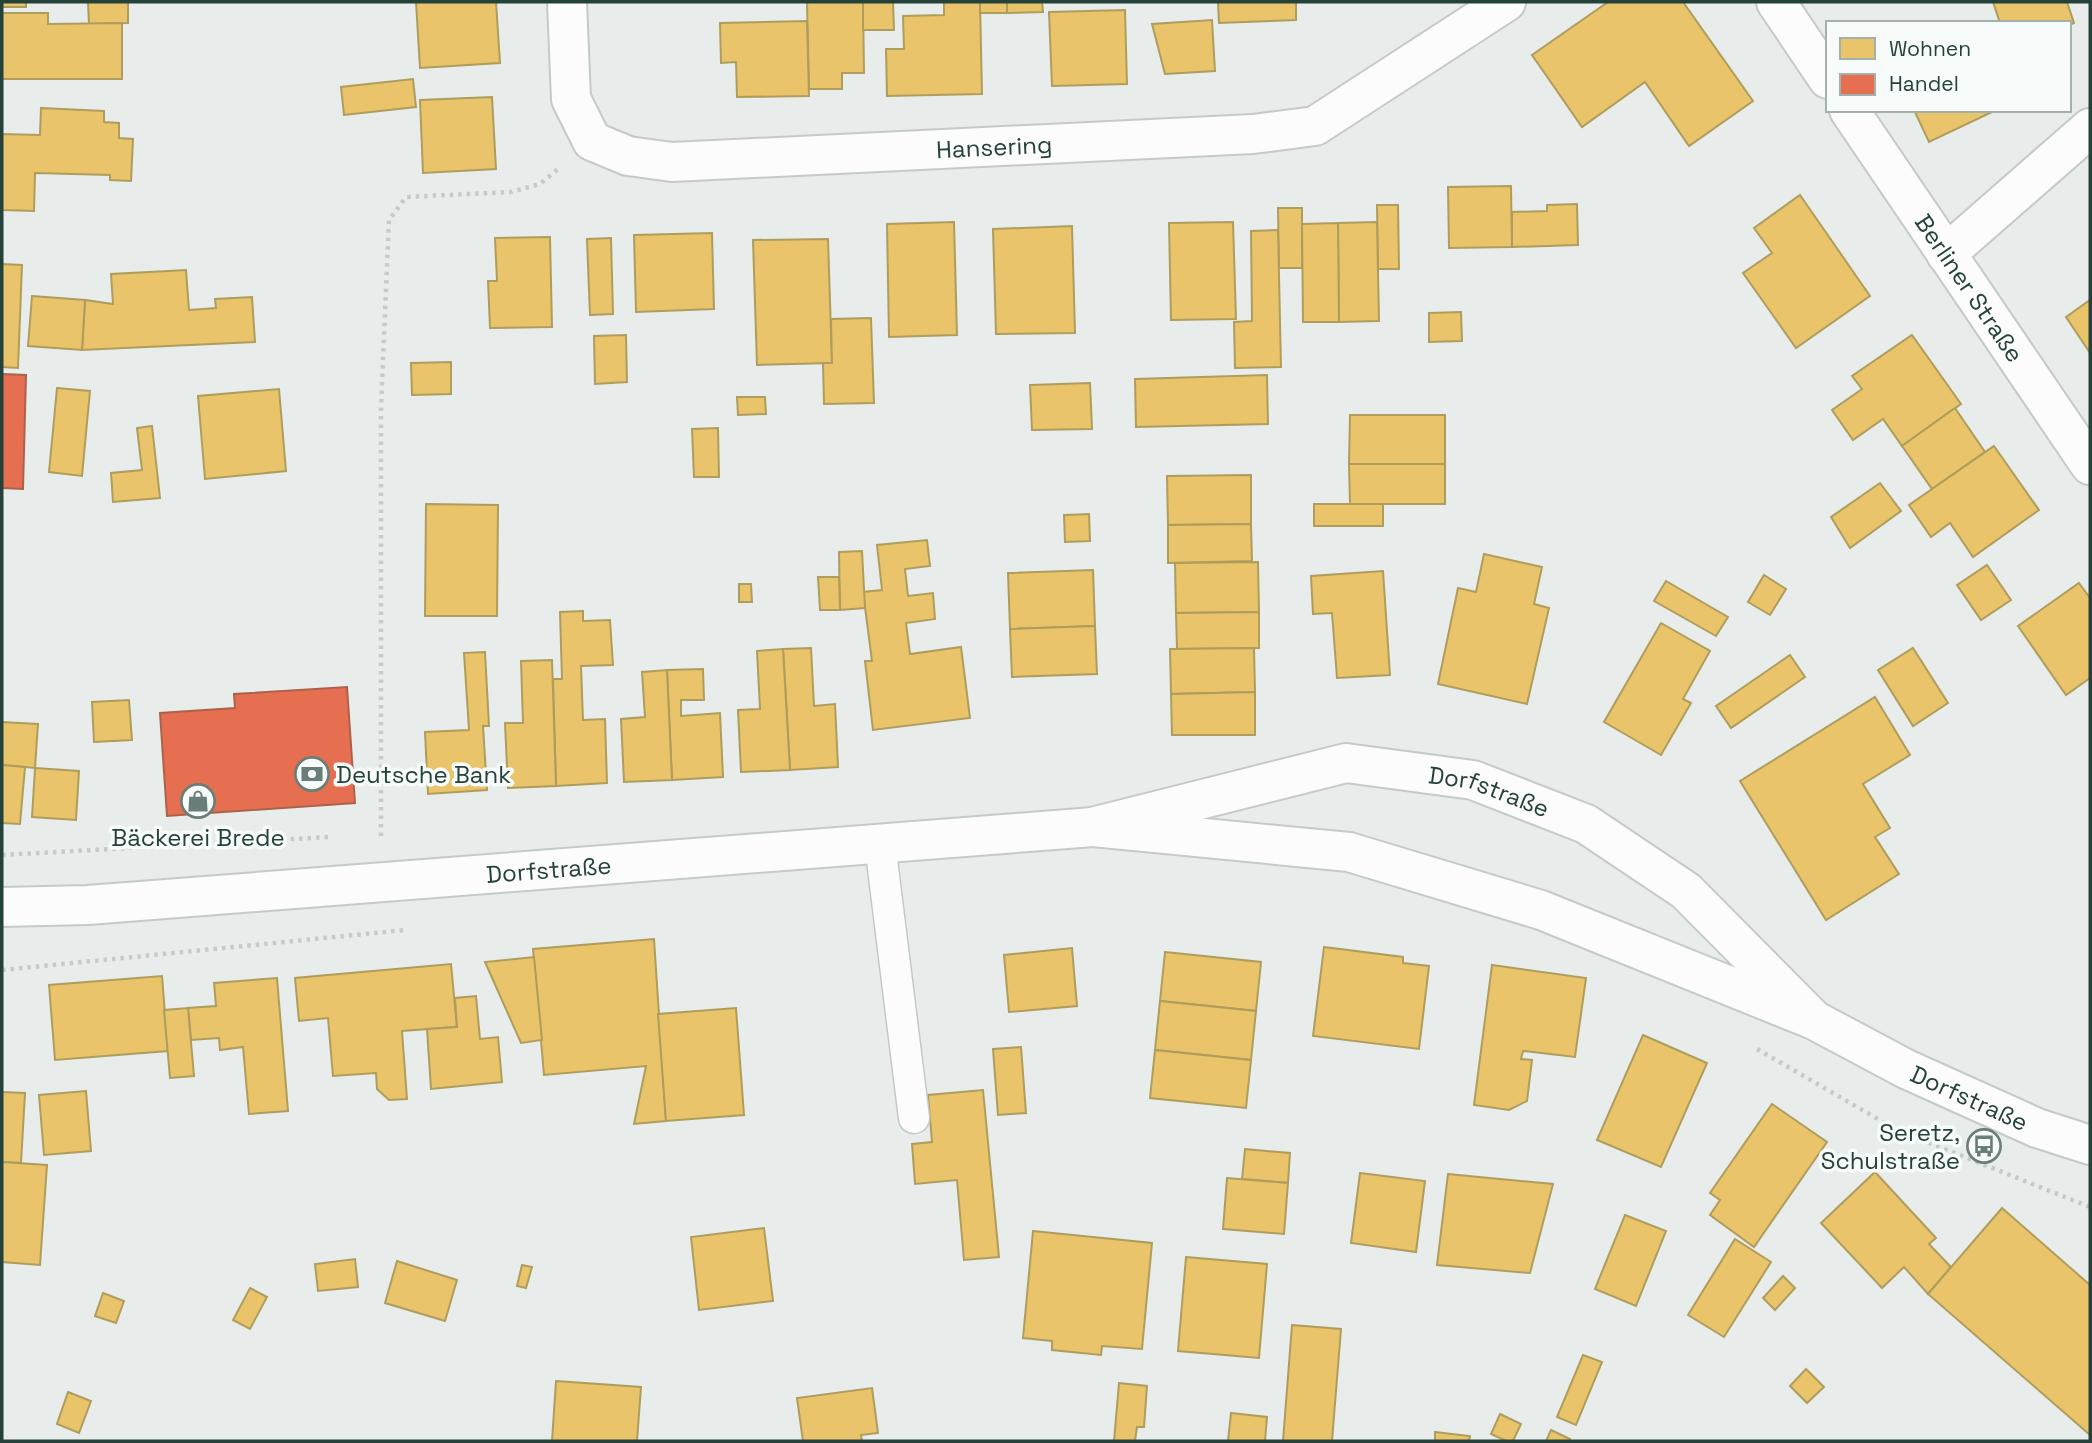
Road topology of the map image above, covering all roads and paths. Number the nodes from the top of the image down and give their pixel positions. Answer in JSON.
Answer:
{"nodes":[{"id":1,"x":567,"y":2,"type":"edge"},
{"id":2,"x":1506,"y":2,"type":"edge"},
{"id":3,"x":1776,"y":2,"type":"edge"},
{"id":4,"x":1826,"y":76,"type":"edge"},
{"id":5,"x":1850,"y":112,"type":"edge"},
{"id":6,"x":2090,"y":128,"type":"edge"},
{"id":7,"x":592,"y":141,"type":"junction"},
{"id":8,"x":1946,"y":254,"type":"junction"},
{"id":9,"x":2090,"y":465,"type":"edge"},
{"id":10,"x":1093,"y":827,"type":"junction"},
{"id":11,"x":880,"y":844,"type":"junction"},
{"id":12,"x":379,"y":883,"type":"junction"},
{"id":13,"x":2,"y":907,"type":"edge"},
{"id":14,"x":406,"y":930,"type":"dead end"},
{"id":15,"x":2,"y":970,"type":"edge"},
{"id":16,"x":1814,"y":1020,"type":"junction"},
{"id":17,"x":1746,"y":1043,"type":"dead end"},
{"id":18,"x":914,"y":1118,"type":"dead end"},
{"id":19,"x":2090,"y":1144,"type":"edge"},
{"id":20,"x":2090,"y":1208,"type":"edge"}],
"edges":[{"from":1,"to":7,"type":"street"},
{"from":2,"to":7,"type":"street","name":"Hansering"},
{"from":3,"to":4,"type":"street"},
{"from":5,"to":8,"type":"street","name":"Berliner Straße"},
{"from":6,"to":8,"type":"street"},
{"from":7,"to":12,"type":"path"},
{"from":8,"to":9,"type":"street","name":"Berliner Straße"},
{"from":10,"to":11,"type":"street","name":"Dorfstraße"},
{"from":10,"to":16,"type":"street","name":"Dorfstraße"},
{"from":10,"to":16,"type":"street","name":"Dorfstraße"},
{"from":11,"to":12,"type":"street","name":"Dorfstraße"},
{"from":11,"to":18,"type":"lane"},
{"from":12,"to":13,"type":"street","name":"Dorfstraße"},
{"from":14,"to":15,"type":"path"},
{"from":16,"to":19,"type":"street","name":"Dorfstraße"},
{"from":17,"to":20,"type":"path"}]}
